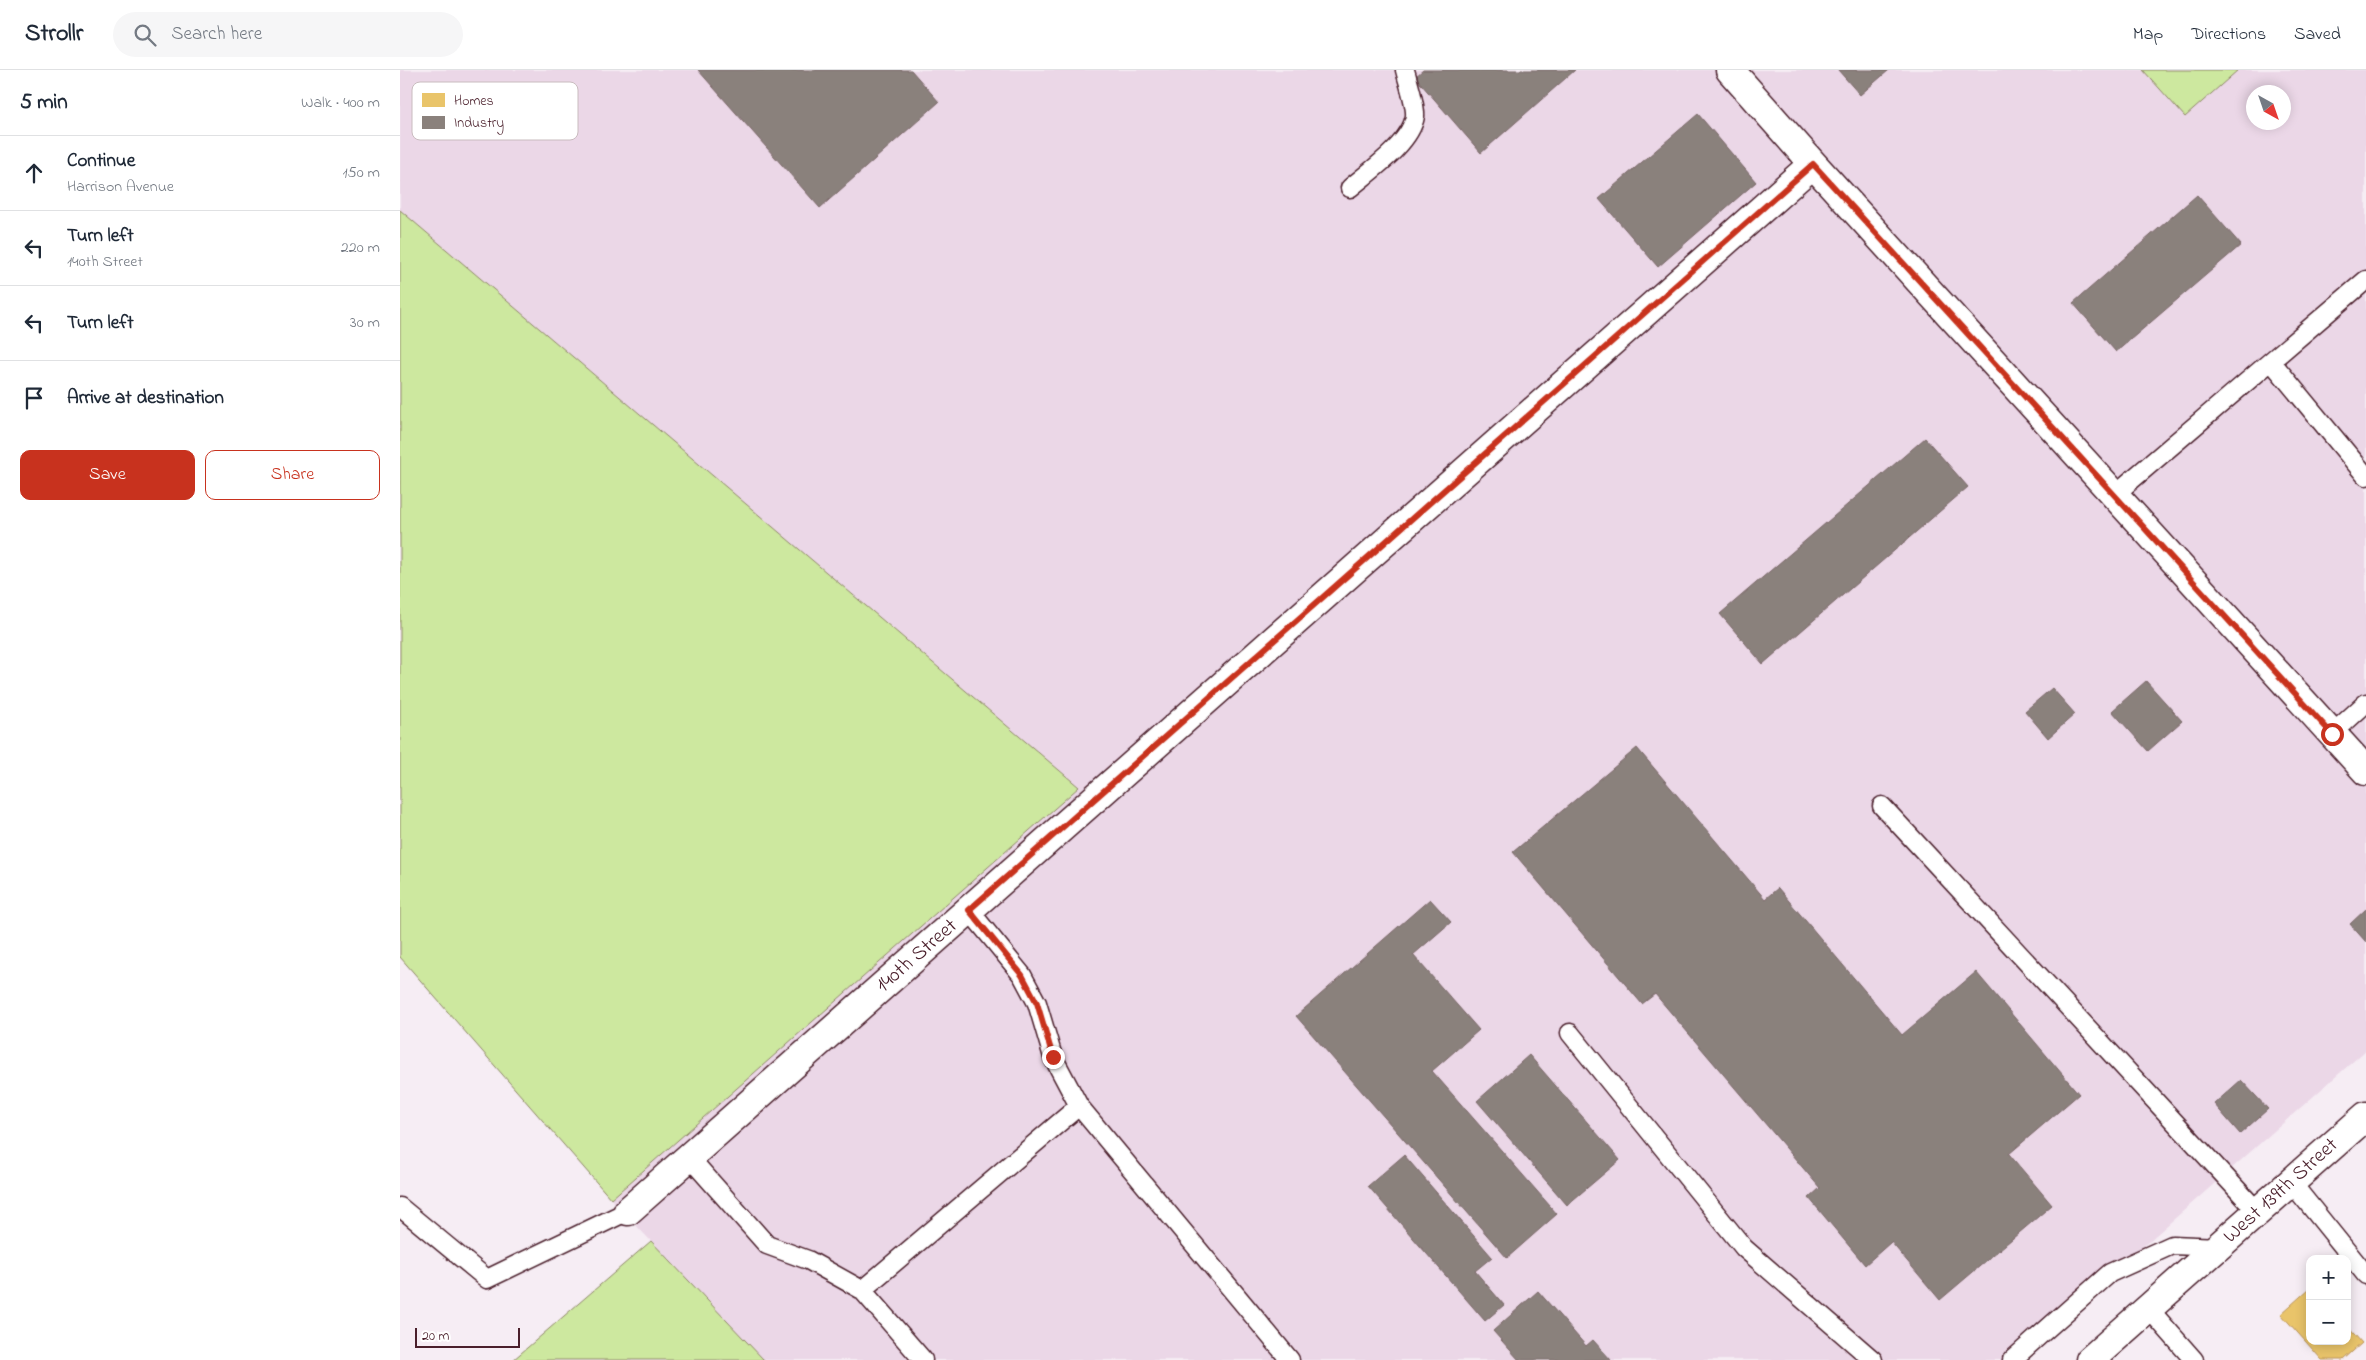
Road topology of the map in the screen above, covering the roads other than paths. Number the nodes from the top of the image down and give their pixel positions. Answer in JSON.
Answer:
{"nodes":[{"id":1,"x":1405,"y":70,"type":"edge"},
{"id":2,"x":1730,"y":70,"type":"edge"},
{"id":3,"x":1813,"y":164,"type":"junction"},
{"id":4,"x":1350,"y":188,"type":"dead end"},
{"id":5,"x":2366,"y":280,"type":"edge"},
{"id":6,"x":2271,"y":361,"type":"junction"},
{"id":7,"x":2366,"y":476,"type":"edge"},
{"id":8,"x":2114,"y":495,"type":"junction"},
{"id":9,"x":2366,"y":702,"type":"edge"},
{"id":10,"x":2332,"y":734,"type":"junction"},
{"id":11,"x":2366,"y":772,"type":"edge"},
{"id":12,"x":1882,"y":806,"type":"dead end"},
{"id":13,"x":969,"y":910,"type":"junction"},
{"id":14,"x":1570,"y":1033,"type":"dead end"},
{"id":15,"x":1079,"y":1106,"type":"junction"},
{"id":16,"x":2366,"y":1116,"type":"edge"},
{"id":17,"x":689,"y":1157,"type":"junction"},
{"id":18,"x":2291,"y":1182,"type":"junction"},
{"id":19,"x":400,"y":1207,"type":"edge"},
{"id":20,"x":628,"y":1211,"type":"joint"},
{"id":21,"x":2258,"y":1212,"type":"junction"},
{"id":22,"x":2219,"y":1247,"type":"junction"},
{"id":23,"x":2366,"y":1276,"type":"edge"},
{"id":24,"x":862,"y":1290,"type":"junction"},
{"id":25,"x":2149,"y":1309,"type":"junction"},
{"id":26,"x":923,"y":1360,"type":"edge"},
{"id":27,"x":1290,"y":1360,"type":"edge"},
{"id":28,"x":1873,"y":1360,"type":"edge"},
{"id":29,"x":2012,"y":1360,"type":"edge"},
{"id":30,"x":2090,"y":1360,"type":"edge"},
{"id":31,"x":2194,"y":1360,"type":"edge"}],
"edges":[{"from":1,"to":4,"type":"lane"},
{"from":2,"to":3,"type":"street"},
{"from":3,"to":8,"type":"street"},
{"from":3,"to":13,"type":"street","name":"140th Street"},
{"from":5,"to":6,"type":"lane"},
{"from":6,"to":7,"type":"lane"},
{"from":6,"to":8,"type":"lane"},
{"from":8,"to":10,"type":"street"},
{"from":9,"to":10,"type":"lane"},
{"from":10,"to":11,"type":"street"},
{"from":12,"to":21,"type":"lane"},
{"from":13,"to":15,"type":"lane"},
{"from":13,"to":17,"type":"street","name":"140th Street"},
{"from":14,"to":28,"type":"lane"},
{"from":15,"to":24,"type":"lane"},
{"from":15,"to":27,"type":"lane"},
{"from":16,"to":18,"type":"street","name":"West 139th Street"},
{"from":17,"to":20,"type":"street","name":"140th Street"},
{"from":17,"to":24,"type":"lane"},
{"from":18,"to":21,"type":"street","name":"West 139th Street"},
{"from":18,"to":23,"type":"lane"},
{"from":19,"to":20,"type":"lane"},
{"from":21,"to":22,"type":"street","name":"West 139th Street"},
{"from":22,"to":25,"type":"street","name":"West 139th Street"},
{"from":22,"to":29,"type":"lane","name":"West 139th Street"},
{"from":24,"to":26,"type":"lane"},
{"from":25,"to":30,"type":"street","name":"West 139th Street"},
{"from":25,"to":31,"type":"lane"}]}
